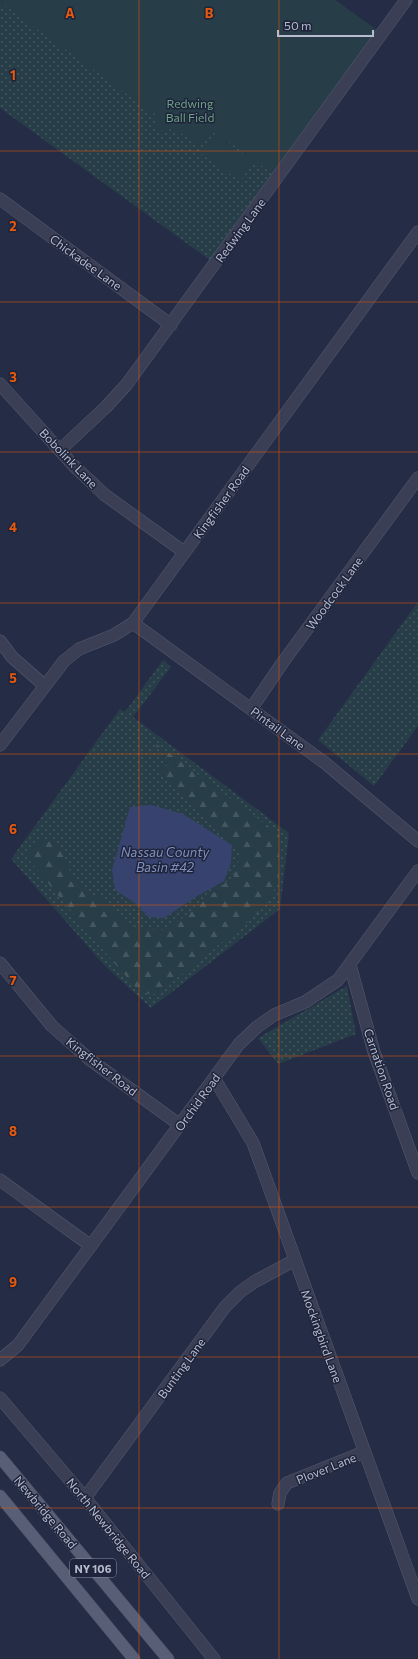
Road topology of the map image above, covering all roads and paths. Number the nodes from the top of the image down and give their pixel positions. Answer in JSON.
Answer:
{"nodes":[{"id":1,"x":406,"y":0,"type":"edge"},
{"id":2,"x":0,"y":199,"type":"edge"},
{"id":3,"x":418,"y":232,"type":"edge"},
{"id":4,"x":171,"y":324,"type":"junction"},
{"id":5,"x":0,"y":384,"type":"edge"},
{"id":6,"x":60,"y":450,"type":"junction"},
{"id":7,"x":418,"y":478,"type":"edge"},
{"id":8,"x":184,"y":552,"type":"junction"},
{"id":9,"x":133,"y":623,"type":"junction"},
{"id":10,"x":0,"y":641,"type":"edge"},
{"id":11,"x":45,"y":686,"type":"junction"},
{"id":12,"x":251,"y":709,"type":"junction"},
{"id":13,"x":0,"y":745,"type":"edge"},
{"id":14,"x":418,"y":841,"type":"edge"},
{"id":15,"x":418,"y":871,"type":"edge"},
{"id":16,"x":0,"y":963,"type":"edge"},
{"id":17,"x":350,"y":965,"type":"junction"},
{"id":18,"x":214,"y":1078,"type":"junction"},
{"id":19,"x":180,"y":1125,"type":"junction"},
{"id":20,"x":418,"y":1173,"type":"edge"},
{"id":21,"x":0,"y":1180,"type":"edge"},
{"id":22,"x":91,"y":1246,"type":"junction"},
{"id":23,"x":295,"y":1260,"type":"junction"},
{"id":24,"x":0,"y":1360,"type":"edge"},
{"id":25,"x":0,"y":1398,"type":"edge"},
{"id":26,"x":364,"y":1452,"type":"junction"},
{"id":27,"x":0,"y":1456,"type":"edge"},
{"id":28,"x":0,"y":1496,"type":"edge"},
{"id":29,"x":85,"y":1498,"type":"junction"},
{"id":30,"x":278,"y":1504,"type":"dead end"},
{"id":31,"x":418,"y":1599,"type":"edge"},
{"id":32,"x":134,"y":1659,"type":"edge"},
{"id":33,"x":168,"y":1659,"type":"edge"},
{"id":34,"x":214,"y":1659,"type":"edge"}],
"edges":[{"from":1,"to":4,"type":"street","name":"Redwing Lane"},
{"from":2,"to":4,"type":"street","name":"Chickadee Lane"},
{"from":3,"to":8,"type":"street","name":"Kingfisher Road"},
{"from":4,"to":6,"type":"street","name":"Redwing Lane"},
{"from":5,"to":6,"type":"street","name":"Bobolink Lane"},
{"from":6,"to":8,"type":"street","name":"Bobolink Lane"},
{"from":7,"to":12,"type":"street","name":"Woodcock Lane"},
{"from":8,"to":9,"type":"street","name":"Kingfisher Road"},
{"from":9,"to":11,"type":"street","name":"Kingfisher Road"},
{"from":9,"to":12,"type":"street","name":"Pintail Lane"},
{"from":10,"to":11,"type":"street"},
{"from":11,"to":13,"type":"street","name":"Kingfisher Road"},
{"from":12,"to":14,"type":"street","name":"Pintail Lane"},
{"from":15,"to":17,"type":"street","name":"Orchid Road"},
{"from":16,"to":19,"type":"street","name":"Kingfisher Road"},
{"from":17,"to":18,"type":"street","name":"Orchid Road"},
{"from":17,"to":20,"type":"street","name":"Carnation Road"},
{"from":18,"to":19,"type":"street","name":"Orchid Road"},
{"from":18,"to":23,"type":"street","name":"Mockingbird Lane"},
{"from":19,"to":22,"type":"street","name":"Orchid Road"},
{"from":21,"to":22,"type":"street"},
{"from":22,"to":24,"type":"street","name":"Orchid Road"},
{"from":23,"to":26,"type":"street","name":"Mockingbird Lane"},
{"from":23,"to":29,"type":"street","name":"Bunting Lane"},
{"from":25,"to":29,"type":"street","name":"North Newbridge Road"},
{"from":26,"to":30,"type":"street","name":"Plover Lane"},
{"from":26,"to":31,"type":"street","name":"Mockingbird Lane"},
{"from":27,"to":33,"type":"main road","name":"Newbridge Road","number":"NY 106"},
{"from":28,"to":32,"type":"main road","name":"Newbridge Road","number":"NY 106"},
{"from":29,"to":34,"type":"street","name":"North Newbridge Road"}]}
